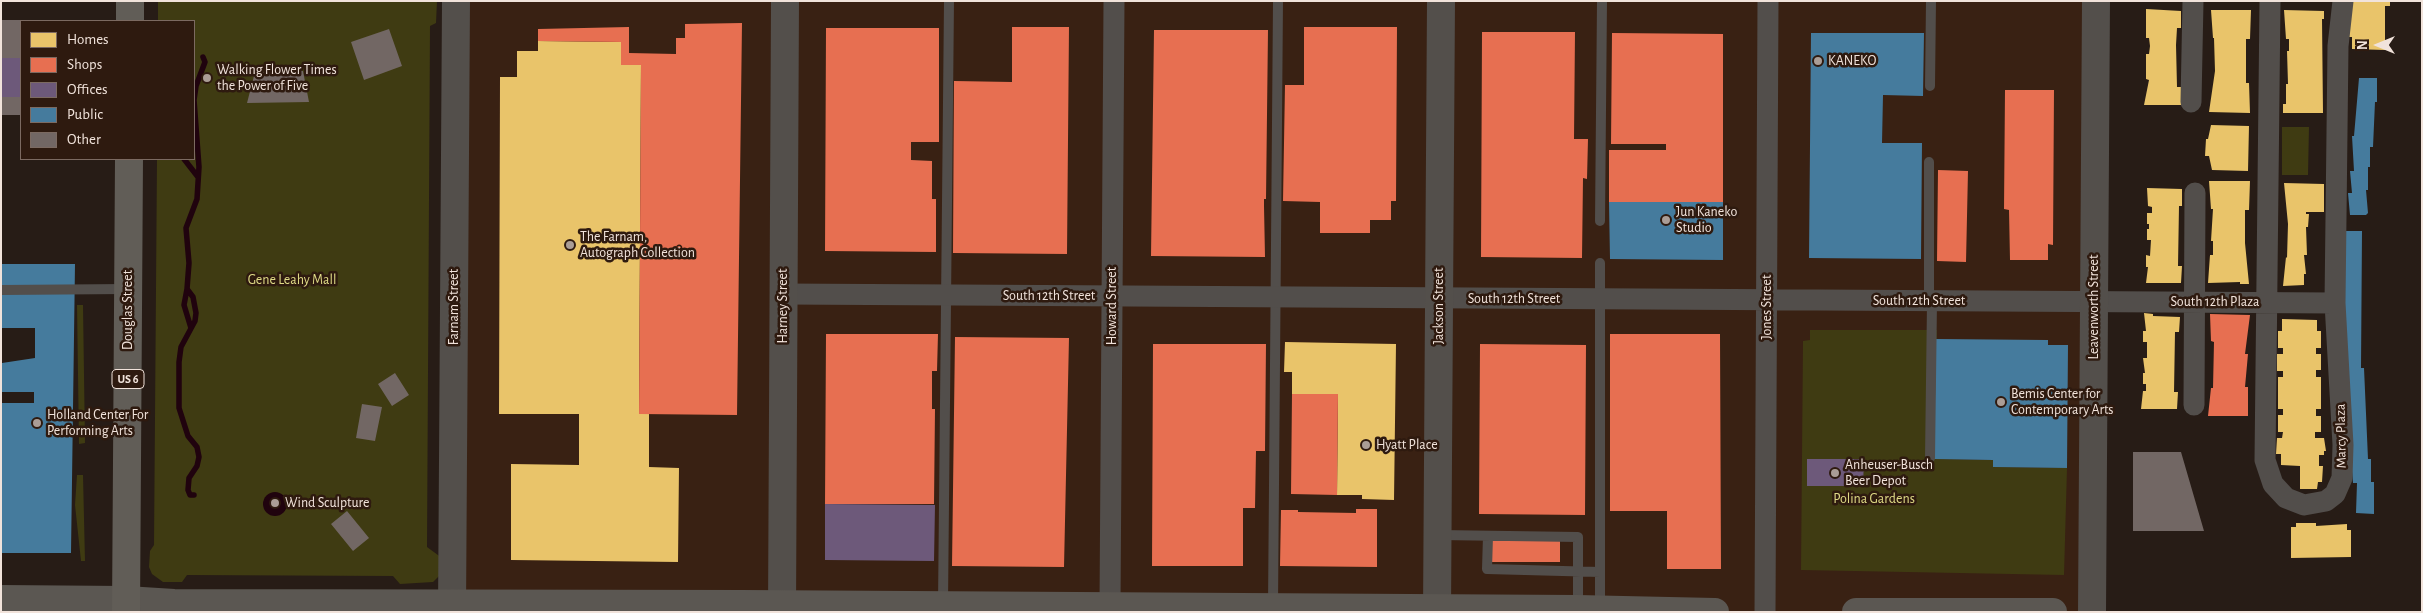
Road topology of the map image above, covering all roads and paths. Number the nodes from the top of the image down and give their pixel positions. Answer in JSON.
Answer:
{"nodes":[{"id":1,"x":130,"y":1,"type":"edge"},
{"id":2,"x":456,"y":1,"type":"edge"},
{"id":3,"x":785,"y":1,"type":"edge"},
{"id":4,"x":949,"y":1,"type":"edge"},
{"id":5,"x":1114,"y":1,"type":"edge"},
{"id":6,"x":1278,"y":1,"type":"edge"},
{"id":7,"x":1441,"y":1,"type":"edge"},
{"id":8,"x":1602,"y":1,"type":"edge"},
{"id":9,"x":1768,"y":1,"type":"edge"},
{"id":10,"x":1931,"y":1,"type":"edge"},
{"id":11,"x":2096,"y":1,"type":"edge"},
{"id":12,"x":2193,"y":1,"type":"edge"},
{"id":13,"x":2270,"y":1,"type":"edge"},
{"id":14,"x":2343,"y":1,"type":"edge"},
{"id":15,"x":130,"y":20,"type":"edge"},
{"id":16,"x":1930,"y":86,"type":"dead end"},
{"id":17,"x":2191,"y":102,"type":"dead end"},
{"id":18,"x":129,"y":160,"type":"edge"},
{"id":19,"x":1929,"y":162,"type":"dead end"},
{"id":20,"x":2195,"y":193,"type":"dead end"},
{"id":21,"x":1600,"y":220,"type":"dead end"},
{"id":22,"x":1600,"y":263,"type":"dead end"},
{"id":23,"x":128,"y":289,"type":"junction"},
{"id":24,"x":1,"y":290,"type":"edge"},
{"id":25,"x":784,"y":294,"type":"junction"},
{"id":26,"x":946,"y":295,"type":"junction"},
{"id":27,"x":1112,"y":297,"type":"junction"},
{"id":28,"x":1274,"y":298,"type":"junction"},
{"id":29,"x":1439,"y":298,"type":"junction"},
{"id":30,"x":1600,"y":299,"type":"junction"},
{"id":31,"x":1767,"y":301,"type":"junction"},
{"id":32,"x":1930,"y":302,"type":"junction"},
{"id":33,"x":2094,"y":302,"type":"junction"},
{"id":34,"x":2194,"y":302,"type":"junction"},
{"id":35,"x":2268,"y":302,"type":"junction"},
{"id":36,"x":2335,"y":303,"type":"junction"},
{"id":37,"x":2194,"y":405,"type":"dead end"},
{"id":38,"x":1930,"y":458,"type":"dead end"},
{"id":39,"x":1438,"y":535,"type":"junction"},
{"id":40,"x":1488,"y":536,"type":"junction"},
{"id":41,"x":1579,"y":571,"type":"junction"},
{"id":42,"x":1600,"y":572,"type":"junction"},
{"id":43,"x":1,"y":599,"type":"edge"},
{"id":44,"x":943,"y":605,"type":"junction"},
{"id":45,"x":126,"y":606,"type":"edge"},
{"id":46,"x":452,"y":607,"type":"edge"},
{"id":47,"x":782,"y":608,"type":"edge"},
{"id":48,"x":1110,"y":609,"type":"edge"},
{"id":49,"x":1273,"y":609,"type":"edge"},
{"id":50,"x":1589,"y":609,"type":"junction"},
{"id":51,"x":1437,"y":610,"type":"edge"},
{"id":52,"x":1688,"y":611,"type":"edge"},
{"id":53,"x":1924,"y":611,"type":"edge"},
{"id":54,"x":1716,"y":612,"type":"edge"},
{"id":55,"x":1765,"y":612,"type":"edge"},
{"id":56,"x":1856,"y":612,"type":"edge"},
{"id":57,"x":2053,"y":612,"type":"edge"},
{"id":58,"x":2092,"y":612,"type":"edge"}],
"edges":[{"from":1,"to":15,"type":"highway"},
{"from":2,"to":46,"type":"street","name":"Farnam Street"},
{"from":3,"to":25,"type":"street","name":"Harney Street"},
{"from":4,"to":26,"type":"lane"},
{"from":5,"to":27,"type":"street","name":"Howard Street"},
{"from":6,"to":28,"type":"lane"},
{"from":7,"to":29,"type":"street","name":"Jackson Street"},
{"from":8,"to":21,"type":"lane"},
{"from":9,"to":31,"type":"street","name":"Jones Street"},
{"from":10,"to":16,"type":"lane"},
{"from":11,"to":33,"type":"street","name":"Leavenworth Street"},
{"from":12,"to":17,"type":"street"},
{"from":13,"to":35,"type":"street","name":"Marcy Plaza"},
{"from":14,"to":36,"type":"street","name":"Marcy Plaza"},
{"from":18,"to":23,"type":"highway","name":"Douglas Street","number":"US 6"},
{"from":19,"to":32,"type":"lane"},
{"from":20,"to":34,"type":"street"},
{"from":22,"to":30,"type":"lane"},
{"from":23,"to":24,"type":"lane"},
{"from":23,"to":45,"type":"highway","name":"Douglas Street","number":"US 6"},
{"from":25,"to":26,"type":"street","name":"South 12th Street"},
{"from":25,"to":47,"type":"street","name":"Harney Street"},
{"from":26,"to":27,"type":"street","name":"South 12th Street"},
{"from":26,"to":44,"type":"lane"},
{"from":27,"to":28,"type":"street","name":"South 12th Street"},
{"from":27,"to":48,"type":"street","name":"Howard Street"},
{"from":28,"to":29,"type":"street","name":"South 12th Street"},
{"from":28,"to":49,"type":"lane"},
{"from":29,"to":30,"type":"street","name":"South 12th Street"},
{"from":29,"to":39,"type":"street","name":"Jackson Street"},
{"from":30,"to":31,"type":"street","name":"South 12th Street"},
{"from":30,"to":42,"type":"lane"},
{"from":31,"to":32,"type":"street","name":"South 12th Street"},
{"from":31,"to":55,"type":"street","name":"Jones Street"},
{"from":32,"to":33,"type":"street","name":"South 12th Street"},
{"from":32,"to":38,"type":"lane"},
{"from":33,"to":34,"type":"street","name":"South 12th Plaza"},
{"from":33,"to":58,"type":"street","name":"Leavenworth Street"},
{"from":34,"to":35,"type":"street","name":"South 12th Plaza"},
{"from":34,"to":37,"type":"street"},
{"from":35,"to":36,"type":"street","name":"South 12th Plaza"},
{"from":35,"to":36,"type":"street","name":"Marcy Plaza"},
{"from":39,"to":40,"type":"lane"},
{"from":39,"to":51,"type":"street","name":"Jackson Street"},
{"from":40,"to":41,"type":"lane"},
{"from":40,"to":41,"type":"lane"},
{"from":41,"to":42,"type":"lane"},
{"from":41,"to":50,"type":"lane"},
{"from":42,"to":50,"type":"lane"},
{"from":43,"to":45,"type":"main road"},
{"from":44,"to":47,"type":"main road"},
{"from":44,"to":48,"type":"main road"},
{"from":45,"to":46,"type":"main road"},
{"from":46,"to":47,"type":"main road"},
{"from":48,"to":49,"type":"main road"},
{"from":49,"to":51,"type":"main road"},
{"from":50,"to":51,"type":"main road"},
{"from":50,"to":52,"type":"main road"},
{"from":52,"to":54,"type":"main road"},
{"from":53,"to":56,"type":"main road"},
{"from":53,"to":57,"type":"main road"}]}
